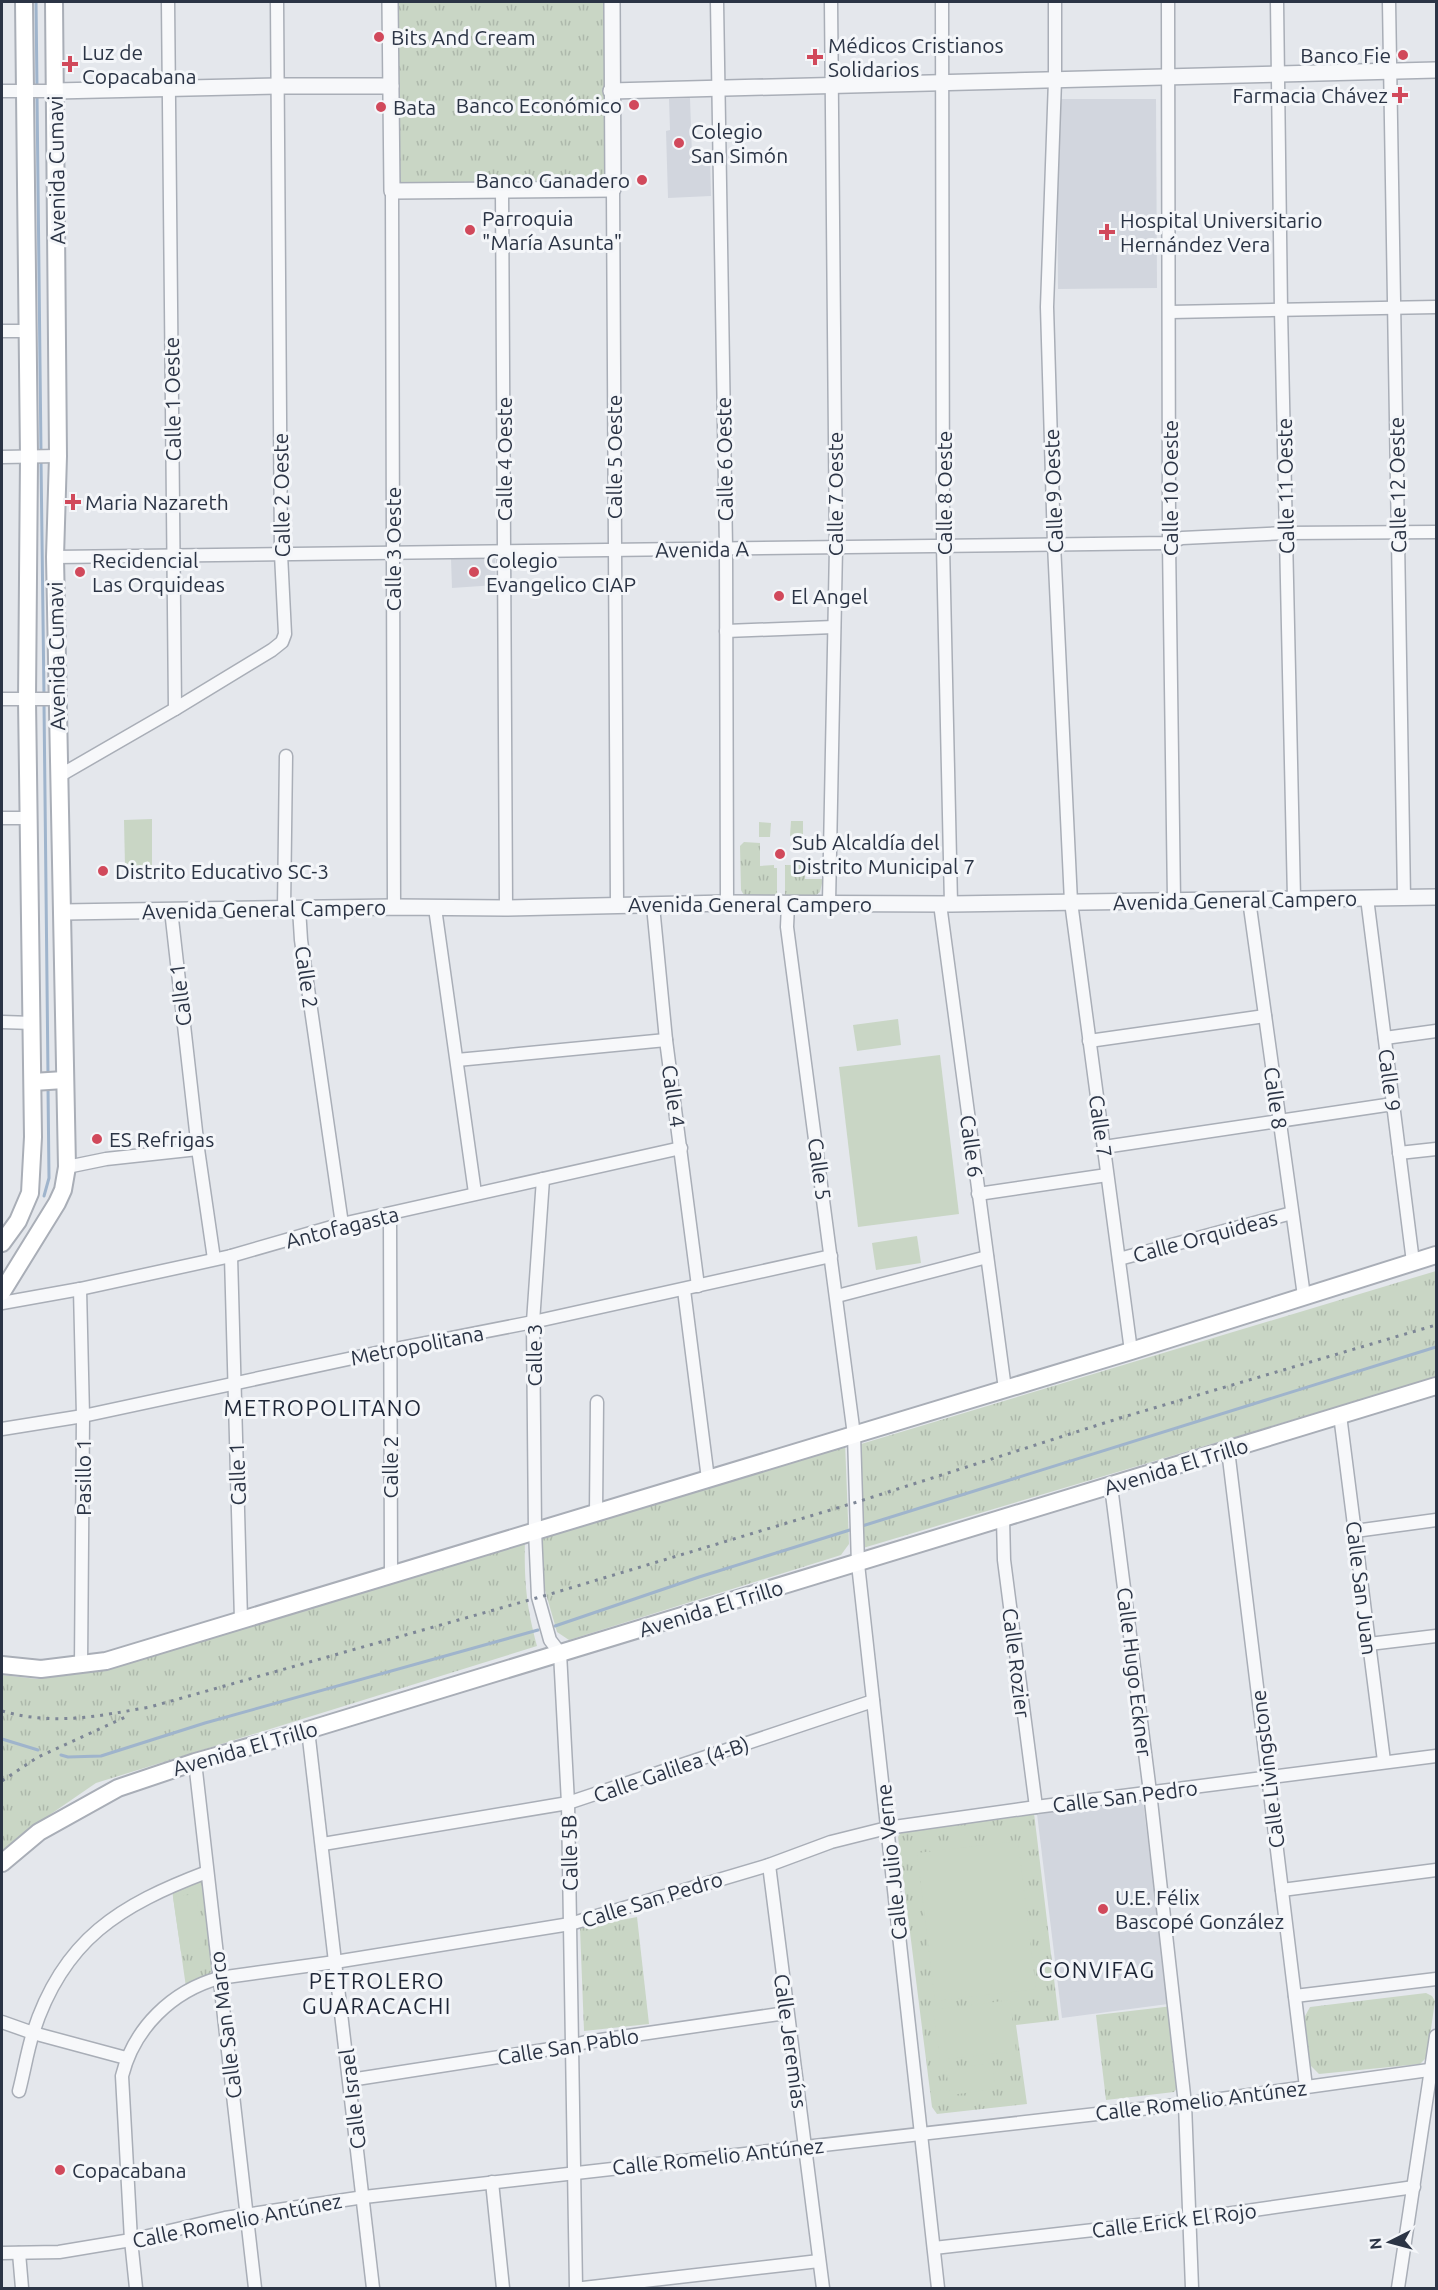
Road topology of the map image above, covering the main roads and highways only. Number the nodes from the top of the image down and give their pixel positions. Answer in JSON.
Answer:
{"nodes":[{"id":1,"x":24,"y":2,"type":"edge"},
{"id":2,"x":54,"y":2,"type":"edge"},
{"id":3,"x":42,"y":699,"type":"junction"},
{"id":4,"x":60,"y":1081,"type":"junction"},
{"id":5,"x":36,"y":1082,"type":"junction"},
{"id":6,"x":24,"y":1210,"type":"junction"},
{"id":7,"x":47,"y":1220,"type":"junction"},
{"id":8,"x":2,"y":1243,"type":"edge"},
{"id":9,"x":1437,"y":1255,"type":"edge"},
{"id":10,"x":2,"y":1292,"type":"edge"},
{"id":11,"x":1437,"y":1386,"type":"edge"},
{"id":12,"x":2,"y":1665,"type":"edge"},
{"id":13,"x":2,"y":1863,"type":"edge"}],
"edges":[{"from":1,"to":3,"type":"main road","name":"Avenida Cumavi"},
{"from":2,"to":3,"type":"main road","name":"Avenida Cumavi"},
{"from":3,"to":4,"type":"main road","name":"Avenida Cumavi"},
{"from":3,"to":5,"type":"main road","name":"Avenida Cumavi"},
{"from":4,"to":5,"type":"main road"},
{"from":4,"to":7,"type":"main road","name":"Avenida Cumavi"},
{"from":5,"to":6,"type":"main road","name":"Avenida Cumavi"},
{"from":6,"to":7,"type":"main road"},
{"from":6,"to":8,"type":"main road","name":"Avenida Cumavi"},
{"from":7,"to":10,"type":"main road","name":"Avenida Cumavi"},
{"from":9,"to":12,"type":"main road"},
{"from":11,"to":13,"type":"main road","name":"Avenida El Trillo"}]}
